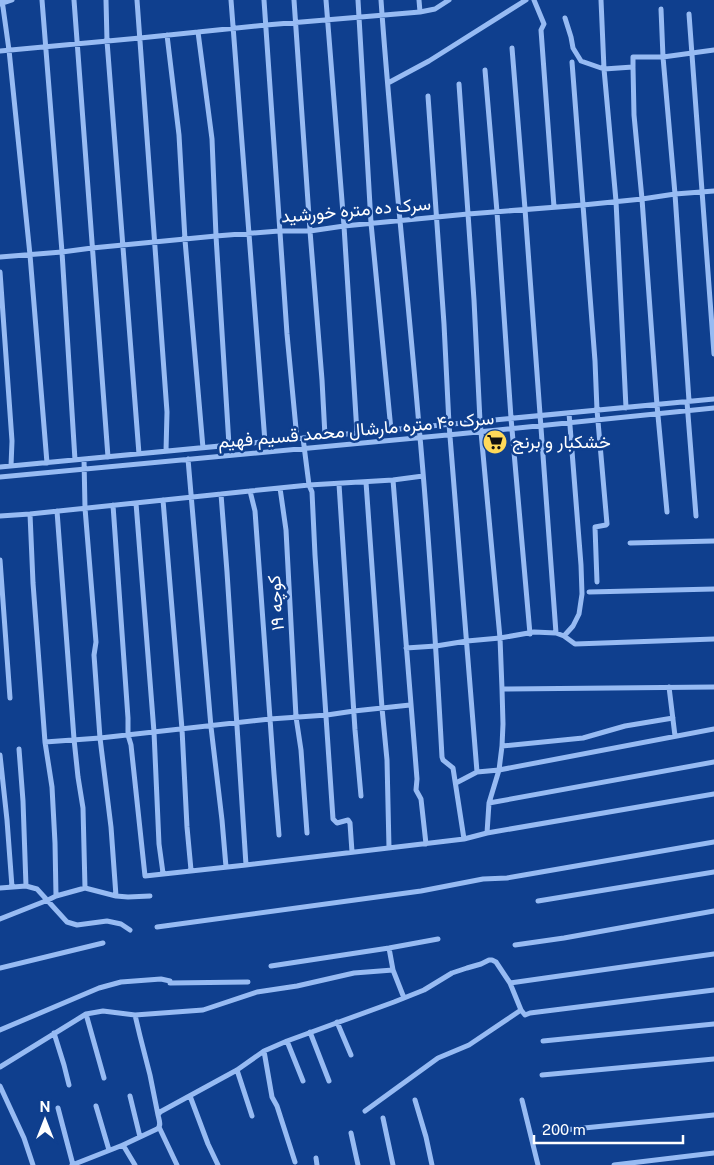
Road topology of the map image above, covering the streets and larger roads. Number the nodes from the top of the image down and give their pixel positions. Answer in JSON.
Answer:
{"nodes":[{"id":1,"x":12,"y":0,"type":"edge"},
{"id":2,"x":42,"y":0,"type":"edge"},
{"id":3,"x":74,"y":0,"type":"edge"},
{"id":4,"x":106,"y":0,"type":"edge"},
{"id":5,"x":137,"y":0,"type":"edge"},
{"id":6,"x":231,"y":0,"type":"edge"},
{"id":7,"x":264,"y":0,"type":"edge"},
{"id":8,"x":294,"y":0,"type":"edge"},
{"id":9,"x":326,"y":0,"type":"edge"},
{"id":10,"x":358,"y":0,"type":"edge"},
{"id":11,"x":381,"y":0,"type":"edge"},
{"id":12,"x":419,"y":0,"type":"edge"},
{"id":13,"x":449,"y":0,"type":"edge"},
{"id":14,"x":526,"y":0,"type":"edge"},
{"id":15,"x":534,"y":0,"type":"edge"},
{"id":16,"x":601,"y":0,"type":"edge"},
{"id":17,"x":2,"y":2,"type":"edge"},
{"id":18,"x":662,"y":10,"type":"dead end"},
{"id":19,"x":420,"y":12,"type":"junction"},
{"id":20,"x":690,"y":14,"type":"dead end"},
{"id":21,"x":382,"y":16,"type":"junction"},
{"id":22,"x":359,"y":18,"type":"junction"},
{"id":23,"x":565,"y":18,"type":"dead end"},
{"id":24,"x":328,"y":20,"type":"junction"},
{"id":25,"x":296,"y":23,"type":"junction"},
{"id":26,"x":266,"y":25,"type":"junction"},
{"id":27,"x":234,"y":29,"type":"junction"},
{"id":28,"x":198,"y":32,"type":"junction"},
{"id":29,"x":167,"y":35,"type":"junction"},
{"id":30,"x":140,"y":38,"type":"junction"},
{"id":31,"x":107,"y":41,"type":"junction"},
{"id":32,"x":78,"y":44,"type":"junction"},
{"id":33,"x":46,"y":46,"type":"junction"},
{"id":34,"x":512,"y":48,"type":"dead end"},
{"id":35,"x":9,"y":50,"type":"junction"},
{"id":36,"x":714,"y":50,"type":"edge"},
{"id":37,"x":0,"y":51,"type":"edge"},
{"id":38,"x":692,"y":52,"type":"junction"},
{"id":39,"x":663,"y":57,"type":"junction"},
{"id":40,"x":572,"y":62,"type":"dead end"},
{"id":41,"x":633,"y":67,"type":"junction"},
{"id":42,"x":604,"y":68,"type":"junction"},
{"id":43,"x":485,"y":70,"type":"dead end"},
{"id":44,"x":388,"y":83,"type":"junction"},
{"id":45,"x":459,"y":84,"type":"dead end"},
{"id":46,"x":428,"y":96,"type":"dead end"},
{"id":47,"x":714,"y":191,"type":"edge"},
{"id":48,"x":702,"y":192,"type":"junction"},
{"id":49,"x":675,"y":194,"type":"junction"},
{"id":50,"x":642,"y":199,"type":"junction"},
{"id":51,"x":616,"y":201,"type":"junction"},
{"id":52,"x":583,"y":205,"type":"junction"},
{"id":53,"x":554,"y":207,"type":"junction"},
{"id":54,"x":525,"y":209,"type":"junction"},
{"id":55,"x":497,"y":212,"type":"junction"},
{"id":56,"x":468,"y":214,"type":"junction"},
{"id":57,"x":436,"y":217,"type":"junction"},
{"id":58,"x":401,"y":221,"type":"junction"},
{"id":59,"x":371,"y":223,"type":"junction"},
{"id":60,"x":344,"y":226,"type":"junction"},
{"id":61,"x":279,"y":231,"type":"junction"},
{"id":62,"x":310,"y":231,"type":"junction"},
{"id":63,"x":249,"y":234,"type":"junction"},
{"id":64,"x":216,"y":236,"type":"junction"},
{"id":65,"x":185,"y":240,"type":"junction"},
{"id":66,"x":154,"y":242,"type":"junction"},
{"id":67,"x":123,"y":245,"type":"junction"},
{"id":68,"x":92,"y":248,"type":"junction"},
{"id":69,"x":62,"y":252,"type":"junction"},
{"id":70,"x":30,"y":255,"type":"junction"},
{"id":71,"x":0,"y":257,"type":"edge"},
{"id":72,"x":0,"y":272,"type":"edge"},
{"id":73,"x":714,"y":354,"type":"edge"},
{"id":74,"x":714,"y":399,"type":"edge"},
{"id":75,"x":688,"y":402,"type":"junction"},
{"id":76,"x":657,"y":404,"type":"junction"},
{"id":77,"x":626,"y":408,"type":"junction"},
{"id":78,"x":714,"y":408,"type":"edge"},
{"id":79,"x":597,"y":410,"type":"junction"},
{"id":80,"x":688,"y":411,"type":"junction"},
{"id":81,"x":569,"y":413,"type":"junction"},
{"id":82,"x":658,"y":414,"type":"junction"},
{"id":83,"x":540,"y":416,"type":"junction"},
{"id":84,"x":511,"y":418,"type":"junction"},
{"id":85,"x":598,"y":420,"type":"junction"},
{"id":86,"x":480,"y":422,"type":"junction"},
{"id":87,"x":570,"y":423,"type":"junction"},
{"id":88,"x":449,"y":424,"type":"junction"},
{"id":89,"x":541,"y":426,"type":"junction"},
{"id":90,"x":420,"y":427,"type":"junction"},
{"id":91,"x":512,"y":429,"type":"junction"},
{"id":92,"x":391,"y":430,"type":"junction"},
{"id":93,"x":481,"y":432,"type":"junction"},
{"id":94,"x":357,"y":433,"type":"junction"},
{"id":95,"x":450,"y":435,"type":"junction"},
{"id":96,"x":325,"y":436,"type":"junction"},
{"id":97,"x":303,"y":438,"type":"junction"},
{"id":98,"x":420,"y":438,"type":"junction"},
{"id":99,"x":297,"y":439,"type":"junction"},
{"id":100,"x":265,"y":442,"type":"junction"},
{"id":101,"x":229,"y":445,"type":"junction"},
{"id":102,"x":203,"y":448,"type":"junction"},
{"id":103,"x":304,"y":448,"type":"junction"},
{"id":104,"x":166,"y":451,"type":"junction"},
{"id":105,"x":139,"y":454,"type":"junction"},
{"id":106,"x":108,"y":457,"type":"junction"},
{"id":107,"x":84,"y":459,"type":"junction"},
{"id":108,"x":188,"y":459,"type":"junction"},
{"id":109,"x":75,"y":460,"type":"junction"},
{"id":110,"x":47,"y":463,"type":"junction"},
{"id":111,"x":11,"y":466,"type":"junction"},
{"id":112,"x":0,"y":467,"type":"edge"},
{"id":113,"x":84,"y":469,"type":"junction"},
{"id":114,"x":0,"y":476,"type":"edge"},
{"id":115,"x":423,"y":476,"type":"junction"},
{"id":116,"x":393,"y":480,"type":"junction"},
{"id":117,"x":366,"y":482,"type":"junction"},
{"id":118,"x":339,"y":484,"type":"junction"},
{"id":119,"x":309,"y":485,"type":"junction"},
{"id":120,"x":280,"y":488,"type":"junction"},
{"id":121,"x":250,"y":491,"type":"junction"},
{"id":122,"x":221,"y":494,"type":"junction"},
{"id":123,"x":192,"y":497,"type":"junction"},
{"id":124,"x":163,"y":500,"type":"junction"},
{"id":125,"x":136,"y":503,"type":"junction"},
{"id":126,"x":112,"y":505,"type":"junction"},
{"id":127,"x":85,"y":508,"type":"junction"},
{"id":128,"x":57,"y":511,"type":"junction"},
{"id":129,"x":667,"y":512,"type":"dead end"},
{"id":130,"x":30,"y":514,"type":"junction"},
{"id":131,"x":0,"y":516,"type":"edge"},
{"id":132,"x":696,"y":516,"type":"dead end"},
{"id":133,"x":714,"y":541,"type":"edge"},
{"id":134,"x":630,"y":543,"type":"dead end"},
{"id":135,"x":0,"y":560,"type":"edge"},
{"id":136,"x":597,"y":582,"type":"dead end"},
{"id":137,"x":714,"y":589,"type":"edge"},
{"id":138,"x":589,"y":592,"type":"dead end"},
{"id":139,"x":530,"y":634,"type":"junction"},
{"id":140,"x":556,"y":634,"type":"junction"},
{"id":141,"x":564,"y":636,"type":"junction"},
{"id":142,"x":500,"y":638,"type":"junction"},
{"id":143,"x":714,"y":638,"type":"edge"},
{"id":144,"x":467,"y":641,"type":"junction"},
{"id":145,"x":436,"y":646,"type":"junction"},
{"id":146,"x":406,"y":648,"type":"junction"},
{"id":147,"x":669,"y":687,"type":"junction"},
{"id":148,"x":714,"y":687,"type":"edge"},
{"id":149,"x":502,"y":689,"type":"junction"},
{"id":150,"x":10,"y":698,"type":"dead end"},
{"id":151,"x":410,"y":705,"type":"junction"},
{"id":152,"x":382,"y":708,"type":"junction"},
{"id":153,"x":354,"y":711,"type":"junction"},
{"id":154,"x":327,"y":715,"type":"junction"},
{"id":155,"x":296,"y":717,"type":"junction"},
{"id":156,"x":673,"y":718,"type":"junction"},
{"id":157,"x":270,"y":719,"type":"junction"},
{"id":158,"x":236,"y":724,"type":"junction"},
{"id":159,"x":211,"y":726,"type":"junction"},
{"id":160,"x":714,"y":729,"type":"edge"},
{"id":161,"x":182,"y":730,"type":"junction"},
{"id":162,"x":154,"y":732,"type":"junction"},
{"id":163,"x":128,"y":735,"type":"junction"},
{"id":164,"x":676,"y":736,"type":"junction"},
{"id":165,"x":100,"y":738,"type":"junction"},
{"id":166,"x":74,"y":739,"type":"junction"},
{"id":167,"x":45,"y":742,"type":"junction"},
{"id":168,"x":502,"y":746,"type":"junction"},
{"id":169,"x":19,"y":748,"type":"dead end"},
{"id":170,"x":0,"y":755,"type":"edge"},
{"id":171,"x":714,"y":762,"type":"edge"},
{"id":172,"x":499,"y":770,"type":"junction"},
{"id":173,"x":477,"y":772,"type":"junction"},
{"id":174,"x":456,"y":783,"type":"junction"},
{"id":175,"x":714,"y":794,"type":"edge"},
{"id":176,"x":361,"y":796,"type":"dead end"},
{"id":177,"x":489,"y":803,"type":"junction"},
{"id":178,"x":307,"y":833,"type":"dead end"},
{"id":179,"x":487,"y":833,"type":"junction"},
{"id":180,"x":279,"y":835,"type":"dead end"},
{"id":181,"x":464,"y":839,"type":"junction"},
{"id":182,"x":714,"y":842,"type":"edge"},
{"id":183,"x":426,"y":844,"type":"junction"},
{"id":184,"x":388,"y":848,"type":"junction"},
{"id":185,"x":352,"y":852,"type":"junction"},
{"id":186,"x":246,"y":865,"type":"junction"},
{"id":187,"x":226,"y":867,"type":"junction"},
{"id":188,"x":191,"y":870,"type":"junction"},
{"id":189,"x":714,"y":872,"type":"edge"},
{"id":190,"x":163,"y":873,"type":"junction"},
{"id":191,"x":26,"y":886,"type":"junction"},
{"id":192,"x":12,"y":887,"type":"junction"},
{"id":193,"x":0,"y":888,"type":"edge"},
{"id":194,"x":85,"y":888,"type":"junction"},
{"id":195,"x":56,"y":896,"type":"junction"},
{"id":196,"x":116,"y":896,"type":"junction"},
{"id":197,"x":150,"y":896,"type":"dead end"},
{"id":198,"x":48,"y":900,"type":"junction"},
{"id":199,"x":538,"y":902,"type":"dead end"},
{"id":200,"x":714,"y":911,"type":"edge"},
{"id":201,"x":0,"y":920,"type":"edge"},
{"id":202,"x":157,"y":927,"type":"dead end"},
{"id":203,"x":130,"y":930,"type":"dead end"},
{"id":204,"x":438,"y":939,"type":"dead end"},
{"id":205,"x":103,"y":943,"type":"dead end"},
{"id":206,"x":515,"y":945,"type":"dead end"},
{"id":207,"x":389,"y":948,"type":"junction"},
{"id":208,"x":714,"y":954,"type":"edge"},
{"id":209,"x":271,"y":966,"type":"dead end"},
{"id":210,"x":0,"y":968,"type":"edge"},
{"id":211,"x":393,"y":970,"type":"junction"},
{"id":212,"x":248,"y":982,"type":"dead end"},
{"id":213,"x":510,"y":983,"type":"junction"},
{"id":214,"x":714,"y":990,"type":"edge"},
{"id":215,"x":404,"y":998,"type":"junction"},
{"id":216,"x":521,"y":1010,"type":"junction"},
{"id":217,"x":86,"y":1014,"type":"junction"},
{"id":218,"x":135,"y":1015,"type":"junction"},
{"id":219,"x":338,"y":1022,"type":"junction"},
{"id":220,"x":714,"y":1024,"type":"edge"},
{"id":221,"x":0,"y":1030,"type":"edge"},
{"id":222,"x":310,"y":1032,"type":"junction"},
{"id":223,"x":54,"y":1033,"type":"junction"},
{"id":224,"x":287,"y":1041,"type":"junction"},
{"id":225,"x":542,"y":1041,"type":"dead end"},
{"id":226,"x":264,"y":1051,"type":"junction"},
{"id":227,"x":351,"y":1055,"type":"dead end"},
{"id":228,"x":714,"y":1059,"type":"edge"},
{"id":229,"x":0,"y":1067,"type":"edge"},
{"id":230,"x":237,"y":1070,"type":"junction"},
{"id":231,"x":542,"y":1075,"type":"dead end"},
{"id":232,"x":104,"y":1078,"type":"dead end"},
{"id":233,"x":303,"y":1081,"type":"dead end"},
{"id":234,"x":329,"y":1081,"type":"dead end"},
{"id":235,"x":69,"y":1085,"type":"dead end"},
{"id":236,"x":0,"y":1086,"type":"edge"},
{"id":237,"x":130,"y":1096,"type":"dead end"},
{"id":238,"x":190,"y":1096,"type":"junction"},
{"id":239,"x":414,"y":1100,"type":"dead end"},
{"id":240,"x":522,"y":1100,"type":"dead end"},
{"id":241,"x":96,"y":1106,"type":"dead end"},
{"id":242,"x":58,"y":1108,"type":"dead end"},
{"id":243,"x":365,"y":1111,"type":"dead end"},
{"id":244,"x":158,"y":1115,"type":"junction"},
{"id":245,"x":714,"y":1115,"type":"edge"},
{"id":246,"x":252,"y":1116,"type":"dead end"},
{"id":247,"x":383,"y":1118,"type":"dead end"},
{"id":248,"x":159,"y":1127,"type":"junction"},
{"id":249,"x":544,"y":1132,"type":"dead end"},
{"id":250,"x":351,"y":1133,"type":"dead end"},
{"id":251,"x":140,"y":1137,"type":"junction"},
{"id":252,"x":123,"y":1145,"type":"junction"},
{"id":253,"x":109,"y":1150,"type":"junction"},
{"id":254,"x":714,"y":1153,"type":"edge"},
{"id":255,"x":316,"y":1158,"type":"dead end"},
{"id":256,"x":86,"y":1160,"type":"junction"},
{"id":257,"x":296,"y":1162,"type":"dead end"},
{"id":258,"x":33,"y":1165,"type":"edge"},
{"id":259,"x":73,"y":1165,"type":"edge"},
{"id":260,"x":89,"y":1165,"type":"edge"},
{"id":261,"x":135,"y":1165,"type":"edge"},
{"id":262,"x":177,"y":1165,"type":"edge"},
{"id":263,"x":218,"y":1165,"type":"edge"},
{"id":264,"x":318,"y":1165,"type":"edge"},
{"id":265,"x":358,"y":1165,"type":"edge"},
{"id":266,"x":393,"y":1165,"type":"edge"},
{"id":267,"x":432,"y":1165,"type":"edge"},
{"id":268,"x":538,"y":1165,"type":"edge"},
{"id":269,"x":614,"y":1165,"type":"edge"}],
"edges":[{"from":1,"to":17,"type":"street"},
{"from":2,"to":33,"type":"street"},
{"from":3,"to":32,"type":"street"},
{"from":4,"to":31,"type":"street"},
{"from":5,"to":30,"type":"street"},
{"from":6,"to":27,"type":"street"},
{"from":7,"to":26,"type":"street"},
{"from":8,"to":25,"type":"street"},
{"from":9,"to":24,"type":"street"},
{"from":10,"to":22,"type":"street"},
{"from":11,"to":21,"type":"street"},
{"from":12,"to":19,"type":"street"},
{"from":13,"to":19,"type":"street"},
{"from":14,"to":44,"type":"street"},
{"from":15,"to":53,"type":"street"},
{"from":16,"to":42,"type":"street"},
{"from":17,"to":35,"type":"street"},
{"from":18,"to":39,"type":"street"},
{"from":19,"to":21,"type":"street"},
{"from":20,"to":38,"type":"street"},
{"from":21,"to":22,"type":"street"},
{"from":21,"to":44,"type":"street"},
{"from":22,"to":24,"type":"street"},
{"from":22,"to":59,"type":"street"},
{"from":23,"to":42,"type":"street"},
{"from":24,"to":25,"type":"street"},
{"from":24,"to":60,"type":"street"},
{"from":25,"to":26,"type":"street"},
{"from":25,"to":62,"type":"street"},
{"from":26,"to":27,"type":"street"},
{"from":26,"to":61,"type":"street"},
{"from":27,"to":28,"type":"street"},
{"from":27,"to":63,"type":"street"},
{"from":28,"to":29,"type":"street"},
{"from":28,"to":64,"type":"street"},
{"from":29,"to":30,"type":"street"},
{"from":29,"to":65,"type":"street"},
{"from":30,"to":31,"type":"street"},
{"from":30,"to":66,"type":"street"},
{"from":31,"to":32,"type":"street"},
{"from":31,"to":67,"type":"street"},
{"from":32,"to":33,"type":"street"},
{"from":32,"to":68,"type":"street"},
{"from":33,"to":35,"type":"street"},
{"from":33,"to":69,"type":"street"},
{"from":34,"to":54,"type":"street"},
{"from":35,"to":37,"type":"street"},
{"from":35,"to":70,"type":"street"},
{"from":36,"to":38,"type":"street"},
{"from":38,"to":39,"type":"street"},
{"from":38,"to":48,"type":"street"},
{"from":39,"to":41,"type":"street"},
{"from":39,"to":49,"type":"street"},
{"from":40,"to":52,"type":"street"},
{"from":41,"to":42,"type":"street"},
{"from":41,"to":50,"type":"street"},
{"from":42,"to":51,"type":"street"},
{"from":43,"to":55,"type":"street"},
{"from":44,"to":58,"type":"street"},
{"from":45,"to":56,"type":"street"},
{"from":46,"to":57,"type":"street"},
{"from":47,"to":48,"type":"street","name":"سرک ده متره خورشید"},
{"from":48,"to":49,"type":"street","name":"سرک ده متره خورشید"},
{"from":48,"to":73,"type":"street"},
{"from":49,"to":50,"type":"street","name":"سرک ده متره خورشید"},
{"from":49,"to":75,"type":"street"},
{"from":50,"to":51,"type":"street","name":"سرک ده متره خورشید"},
{"from":50,"to":76,"type":"street"},
{"from":51,"to":52,"type":"street","name":"سرک ده متره خورشید"},
{"from":51,"to":77,"type":"street"},
{"from":52,"to":53,"type":"street","name":"سرک ده متره خورشید"},
{"from":52,"to":79,"type":"street"},
{"from":53,"to":54,"type":"street","name":"سرک ده متره خورشید"},
{"from":54,"to":55,"type":"street","name":"سرک ده متره خورشید"},
{"from":54,"to":83,"type":"street"},
{"from":55,"to":56,"type":"street","name":"سرک ده متره خورشید"},
{"from":55,"to":84,"type":"street"},
{"from":56,"to":57,"type":"street","name":"سرک ده متره خورشید"},
{"from":56,"to":86,"type":"street"},
{"from":57,"to":58,"type":"street","name":"سرک ده متره خورشید"},
{"from":57,"to":88,"type":"street"},
{"from":58,"to":59,"type":"street","name":"سرک ده متره خورشید"},
{"from":58,"to":90,"type":"street"},
{"from":59,"to":60,"type":"street","name":"سرک ده متره خورشید"},
{"from":59,"to":92,"type":"street"},
{"from":60,"to":62,"type":"street","name":"سرک ده متره خورشید"},
{"from":60,"to":94,"type":"street"},
{"from":61,"to":62,"type":"street","name":"سرک ده متره خورشید"},
{"from":61,"to":63,"type":"street","name":"سرک ده متره خورشید"},
{"from":61,"to":99,"type":"street"},
{"from":62,"to":96,"type":"street"},
{"from":63,"to":64,"type":"street","name":"سرک ده متره خورشید"},
{"from":63,"to":100,"type":"street"},
{"from":64,"to":65,"type":"street","name":"سرک ده متره خورشید"},
{"from":64,"to":101,"type":"street"},
{"from":65,"to":66,"type":"street","name":"سرک ده متره خورشید"},
{"from":65,"to":102,"type":"street"},
{"from":66,"to":67,"type":"street","name":"سرک ده متره خورشید"},
{"from":66,"to":104,"type":"street"},
{"from":67,"to":68,"type":"street","name":"سرک ده متره خورشید"},
{"from":67,"to":105,"type":"street"},
{"from":68,"to":69,"type":"street","name":"سرک ده متره خورشید"},
{"from":68,"to":106,"type":"street"},
{"from":69,"to":70,"type":"street","name":"سرک ده متره خورشید"},
{"from":69,"to":109,"type":"street"},
{"from":70,"to":71,"type":"street","name":"سرک ده متره خورشید"},
{"from":70,"to":110,"type":"street"},
{"from":72,"to":111,"type":"street"},
{"from":74,"to":75,"type":"street","name":"سرک ۴۰ متره مارشال محمد قسیم فهیم"},
{"from":75,"to":76,"type":"street","name":"سرک ۴۰ متره مارشال محمد قسیم فهیم"},
{"from":75,"to":80,"type":"street"},
{"from":76,"to":77,"type":"street","name":"سرک ۴۰ متره مارشال محمد قسیم فهیم"},
{"from":76,"to":82,"type":"street"},
{"from":77,"to":79,"type":"street","name":"سرک ۴۰ متره مارشال محمد قسیم فهیم"},
{"from":78,"to":80,"type":"street","name":"سرک ۴۰ متره مارشال محمد قسیم فهیم"},
{"from":79,"to":81,"type":"street","name":"سرک ۴۰ متره مارشال محمد قسیم فهیم"},
{"from":79,"to":85,"type":"street"},
{"from":80,"to":82,"type":"street","name":"سرک ۴۰ متره مارشال محمد قسیم فهیم"},
{"from":80,"to":132,"type":"street"},
{"from":81,"to":83,"type":"street","name":"سرک ۴۰ متره مارشال محمد قسیم فهیم"},
{"from":81,"to":87,"type":"street"},
{"from":82,"to":85,"type":"street","name":"سرک ۴۰ متره مارشال محمد قسیم فهیم"},
{"from":82,"to":129,"type":"street"},
{"from":83,"to":84,"type":"street","name":"سرک ۴۰ متره مارشال محمد قسیم فهیم"},
{"from":83,"to":89,"type":"street"},
{"from":84,"to":86,"type":"street","name":"سرک ۴۰ متره مارشال محمد قسیم فهیم"},
{"from":84,"to":91,"type":"street"},
{"from":85,"to":87,"type":"street","name":"سرک ۴۰ متره مارشال محمد قسیم فهیم"},
{"from":85,"to":136,"type":"street"},
{"from":86,"to":88,"type":"street","name":"سرک ۴۰ متره مارشال محمد قسیم فهیم"},
{"from":86,"to":93,"type":"street"},
{"from":87,"to":89,"type":"street","name":"سرک ۴۰ متره مارشال محمد قسیم فهیم"},
{"from":87,"to":141,"type":"street"},
{"from":88,"to":90,"type":"street","name":"سرک ۴۰ متره مارشال محمد قسیم فهیم"},
{"from":88,"to":95,"type":"street"},
{"from":89,"to":91,"type":"street","name":"سرک ۴۰ متره مارشال محمد قسیم فهیم"},
{"from":89,"to":140,"type":"street"},
{"from":90,"to":92,"type":"street","name":"سرک ۴۰ متره مارشال محمد قسیم فهیم"},
{"from":90,"to":98,"type":"street"},
{"from":91,"to":93,"type":"street","name":"سرک ۴۰ متره مارشال محمد قسیم فهیم"},
{"from":91,"to":139,"type":"street"},
{"from":92,"to":94,"type":"street","name":"سرک ۴۰ متره مارشال محمد قسیم فهیم"},
{"from":93,"to":95,"type":"street","name":"سرک ۴۰ متره مارشال محمد قسیم فهیم"},
{"from":93,"to":142,"type":"street"},
{"from":94,"to":96,"type":"street","name":"سرک ۴۰ متره مارشال محمد قسیم فهیم"},
{"from":95,"to":98,"type":"street","name":"سرک ۴۰ متره مارشال محمد قسیم فهیم"},
{"from":95,"to":144,"type":"street"},
{"from":96,"to":97,"type":"street","name":"سرک ۴۰ متره مارشال محمد قسیم فهیم"},
{"from":97,"to":99,"type":"street","name":"سرک ۴۰ متره مارشال محمد قسیم فهیم"},
{"from":97,"to":103,"type":"street"},
{"from":98,"to":103,"type":"street","name":"سرک ۴۰ متره مارشال محمد قسیم فهیم"},
{"from":98,"to":115,"type":"street"},
{"from":99,"to":100,"type":"street","name":"سرک ۴۰ متره مارشال محمد قسیم فهیم"},
{"from":100,"to":101,"type":"street","name":"سرک ۴۰ متره مارشال محمد قسیم فهیم"},
{"from":101,"to":102,"type":"street","name":"سرک ۴۰ متره مارشال محمد قسیم فهیم"},
{"from":102,"to":104,"type":"street","name":"سرک ۴۰ متره مارشال محمد قسیم فهیم"},
{"from":103,"to":108,"type":"street","name":"سرک ۴۰ متره مارشال محمد قسیم فهیم"},
{"from":103,"to":119,"type":"street"},
{"from":104,"to":105,"type":"street","name":"سرک ۴۰ متره مارشال محمد قسیم فهیم"},
{"from":105,"to":106,"type":"street","name":"سرک ۴۰ متره مارشال محمد قسیم فهیم"},
{"from":106,"to":107,"type":"street","name":"سرک ۴۰ متره مارشال محمد قسیم فهیم"},
{"from":107,"to":109,"type":"street","name":"سرک ۴۰ متره مارشال محمد قسیم فهیم"},
{"from":107,"to":113,"type":"street"},
{"from":108,"to":113,"type":"street","name":"سرک ۴۰ متره مارشال محمد قسیم فهیم"},
{"from":108,"to":123,"type":"street"},
{"from":109,"to":110,"type":"street","name":"سرک ۴۰ متره مارشال محمد قسیم فهیم"},
{"from":110,"to":111,"type":"street","name":"سرک ۴۰ متره مارشال محمد قسیم فهیم"},
{"from":111,"to":112,"type":"street","name":"سرک ۴۰ متره مارشال محمد قسیم فهیم"},
{"from":113,"to":114,"type":"street","name":"سرک ۴۰ متره مارشال محمد قسیم فهیم"},
{"from":113,"to":127,"type":"street"},
{"from":115,"to":116,"type":"street"},
{"from":115,"to":145,"type":"street"},
{"from":116,"to":117,"type":"street"},
{"from":116,"to":146,"type":"street"},
{"from":117,"to":118,"type":"street"},
{"from":117,"to":152,"type":"street"},
{"from":118,"to":119,"type":"street"},
{"from":118,"to":153,"type":"street"},
{"from":119,"to":120,"type":"street"},
{"from":119,"to":154,"type":"street"},
{"from":120,"to":121,"type":"street"},
{"from":120,"to":155,"type":"street","name":"کوچه ۱۹"},
{"from":121,"to":122,"type":"street"},
{"from":121,"to":157,"type":"street"},
{"from":122,"to":123,"type":"street"},
{"from":122,"to":158,"type":"street"},
{"from":123,"to":124,"type":"street"},
{"from":123,"to":159,"type":"street"},
{"from":124,"to":125,"type":"street"},
{"from":124,"to":161,"type":"street"},
{"from":125,"to":126,"type":"street"},
{"from":125,"to":162,"type":"street"},
{"from":126,"to":127,"type":"street"},
{"from":126,"to":163,"type":"street"},
{"from":127,"to":128,"type":"street"},
{"from":127,"to":165,"type":"street"},
{"from":128,"to":130,"type":"street"},
{"from":128,"to":166,"type":"street"},
{"from":130,"to":131,"type":"street"},
{"from":130,"to":167,"type":"street"},
{"from":133,"to":134,"type":"street"},
{"from":135,"to":150,"type":"street"},
{"from":137,"to":138,"type":"street"},
{"from":139,"to":140,"type":"street"},
{"from":139,"to":142,"type":"street"},
{"from":140,"to":141,"type":"street"},
{"from":141,"to":143,"type":"street"},
{"from":142,"to":144,"type":"street"},
{"from":142,"to":149,"type":"street"},
{"from":144,"to":145,"type":"street"},
{"from":144,"to":173,"type":"street"},
{"from":145,"to":146,"type":"street"},
{"from":145,"to":174,"type":"street"},
{"from":146,"to":151,"type":"street"},
{"from":147,"to":148,"type":"street"},
{"from":147,"to":149,"type":"street"},
{"from":147,"to":156,"type":"street"},
{"from":149,"to":168,"type":"street"},
{"from":151,"to":152,"type":"street"},
{"from":151,"to":183,"type":"street"},
{"from":152,"to":153,"type":"street"},
{"from":152,"to":184,"type":"street"},
{"from":153,"to":154,"type":"street"},
{"from":153,"to":176,"type":"street"},
{"from":154,"to":155,"type":"street"},
{"from":154,"to":185,"type":"street"},
{"from":155,"to":157,"type":"street"},
{"from":155,"to":178,"type":"street","name":"کوچه ۱۹"},
{"from":156,"to":164,"type":"street"},
{"from":156,"to":168,"type":"street"},
{"from":157,"to":158,"type":"street"},
{"from":157,"to":180,"type":"street"},
{"from":158,"to":159,"type":"street"},
{"from":158,"to":186,"type":"street"},
{"from":159,"to":161,"type":"street"},
{"from":159,"to":187,"type":"street"},
{"from":160,"to":164,"type":"street"},
{"from":161,"to":162,"type":"street"},
{"from":161,"to":188,"type":"street"},
{"from":162,"to":163,"type":"street"},
{"from":162,"to":190,"type":"street"},
{"from":163,"to":165,"type":"street"},
{"from":163,"to":190,"type":"street"},
{"from":164,"to":172,"type":"street"},
{"from":165,"to":166,"type":"street"},
{"from":165,"to":196,"type":"street"},
{"from":166,"to":167,"type":"street"},
{"from":166,"to":194,"type":"street"},
{"from":167,"to":195,"type":"street"},
{"from":168,"to":172,"type":"street"},
{"from":169,"to":191,"type":"street"},
{"from":170,"to":192,"type":"street"},
{"from":171,"to":177,"type":"street"},
{"from":172,"to":173,"type":"street"},
{"from":172,"to":177,"type":"street"},
{"from":173,"to":174,"type":"street"},
{"from":174,"to":181,"type":"street"},
{"from":175,"to":179,"type":"street"},
{"from":177,"to":179,"type":"street"},
{"from":179,"to":181,"type":"street"},
{"from":181,"to":183,"type":"street"},
{"from":182,"to":202,"type":"street"},
{"from":183,"to":184,"type":"street"},
{"from":184,"to":185,"type":"street"},
{"from":185,"to":186,"type":"street"},
{"from":186,"to":187,"type":"street"},
{"from":187,"to":188,"type":"street"},
{"from":188,"to":190,"type":"street"},
{"from":189,"to":199,"type":"street"},
{"from":191,"to":192,"type":"street"},
{"from":191,"to":198,"type":"street"},
{"from":192,"to":193,"type":"street"},
{"from":194,"to":195,"type":"street"},
{"from":194,"to":196,"type":"street"},
{"from":195,"to":198,"type":"street"},
{"from":196,"to":197,"type":"street"},
{"from":198,"to":201,"type":"street"},
{"from":198,"to":203,"type":"street"},
{"from":200,"to":206,"type":"street"},
{"from":204,"to":207,"type":"street"},
{"from":205,"to":210,"type":"street"},
{"from":207,"to":209,"type":"street"},
{"from":207,"to":211,"type":"street"},
{"from":208,"to":213,"type":"street"},
{"from":211,"to":215,"type":"street"},
{"from":211,"to":218,"type":"street"},
{"from":212,"to":221,"type":"street"},
{"from":213,"to":215,"type":"street"},
{"from":213,"to":216,"type":"street"},
{"from":214,"to":216,"type":"street"},
{"from":215,"to":219,"type":"street"},
{"from":216,"to":243,"type":"street"},
{"from":217,"to":218,"type":"street"},
{"from":217,"to":223,"type":"street"},
{"from":217,"to":232,"type":"street"},
{"from":218,"to":244,"type":"street"},
{"from":219,"to":222,"type":"street"},
{"from":219,"to":227,"type":"street"},
{"from":220,"to":225,"type":"street"},
{"from":222,"to":224,"type":"street"},
{"from":222,"to":234,"type":"street"},
{"from":223,"to":229,"type":"street"},
{"from":223,"to":235,"type":"street"},
{"from":224,"to":226,"type":"street"},
{"from":224,"to":233,"type":"street"},
{"from":226,"to":230,"type":"street"},
{"from":226,"to":257,"type":"street"},
{"from":228,"to":231,"type":"street"},
{"from":230,"to":238,"type":"street"},
{"from":230,"to":246,"type":"street"},
{"from":236,"to":258,"type":"street"},
{"from":237,"to":251,"type":"street"},
{"from":238,"to":244,"type":"street"},
{"from":238,"to":263,"type":"street"},
{"from":239,"to":267,"type":"street"},
{"from":240,"to":268,"type":"street"},
{"from":241,"to":253,"type":"street"},
{"from":242,"to":259,"type":"street"},
{"from":244,"to":248,"type":"street"},
{"from":245,"to":249,"type":"street"},
{"from":247,"to":266,"type":"street"},
{"from":248,"to":251,"type":"street"},
{"from":248,"to":262,"type":"street"},
{"from":250,"to":265,"type":"street"},
{"from":251,"to":252,"type":"street"},
{"from":252,"to":253,"type":"street"},
{"from":252,"to":261,"type":"street"},
{"from":253,"to":256,"type":"street"},
{"from":254,"to":269,"type":"street"},
{"from":255,"to":264,"type":"street"},
{"from":256,"to":259,"type":"street"},
{"from":256,"to":260,"type":"street"}]}
